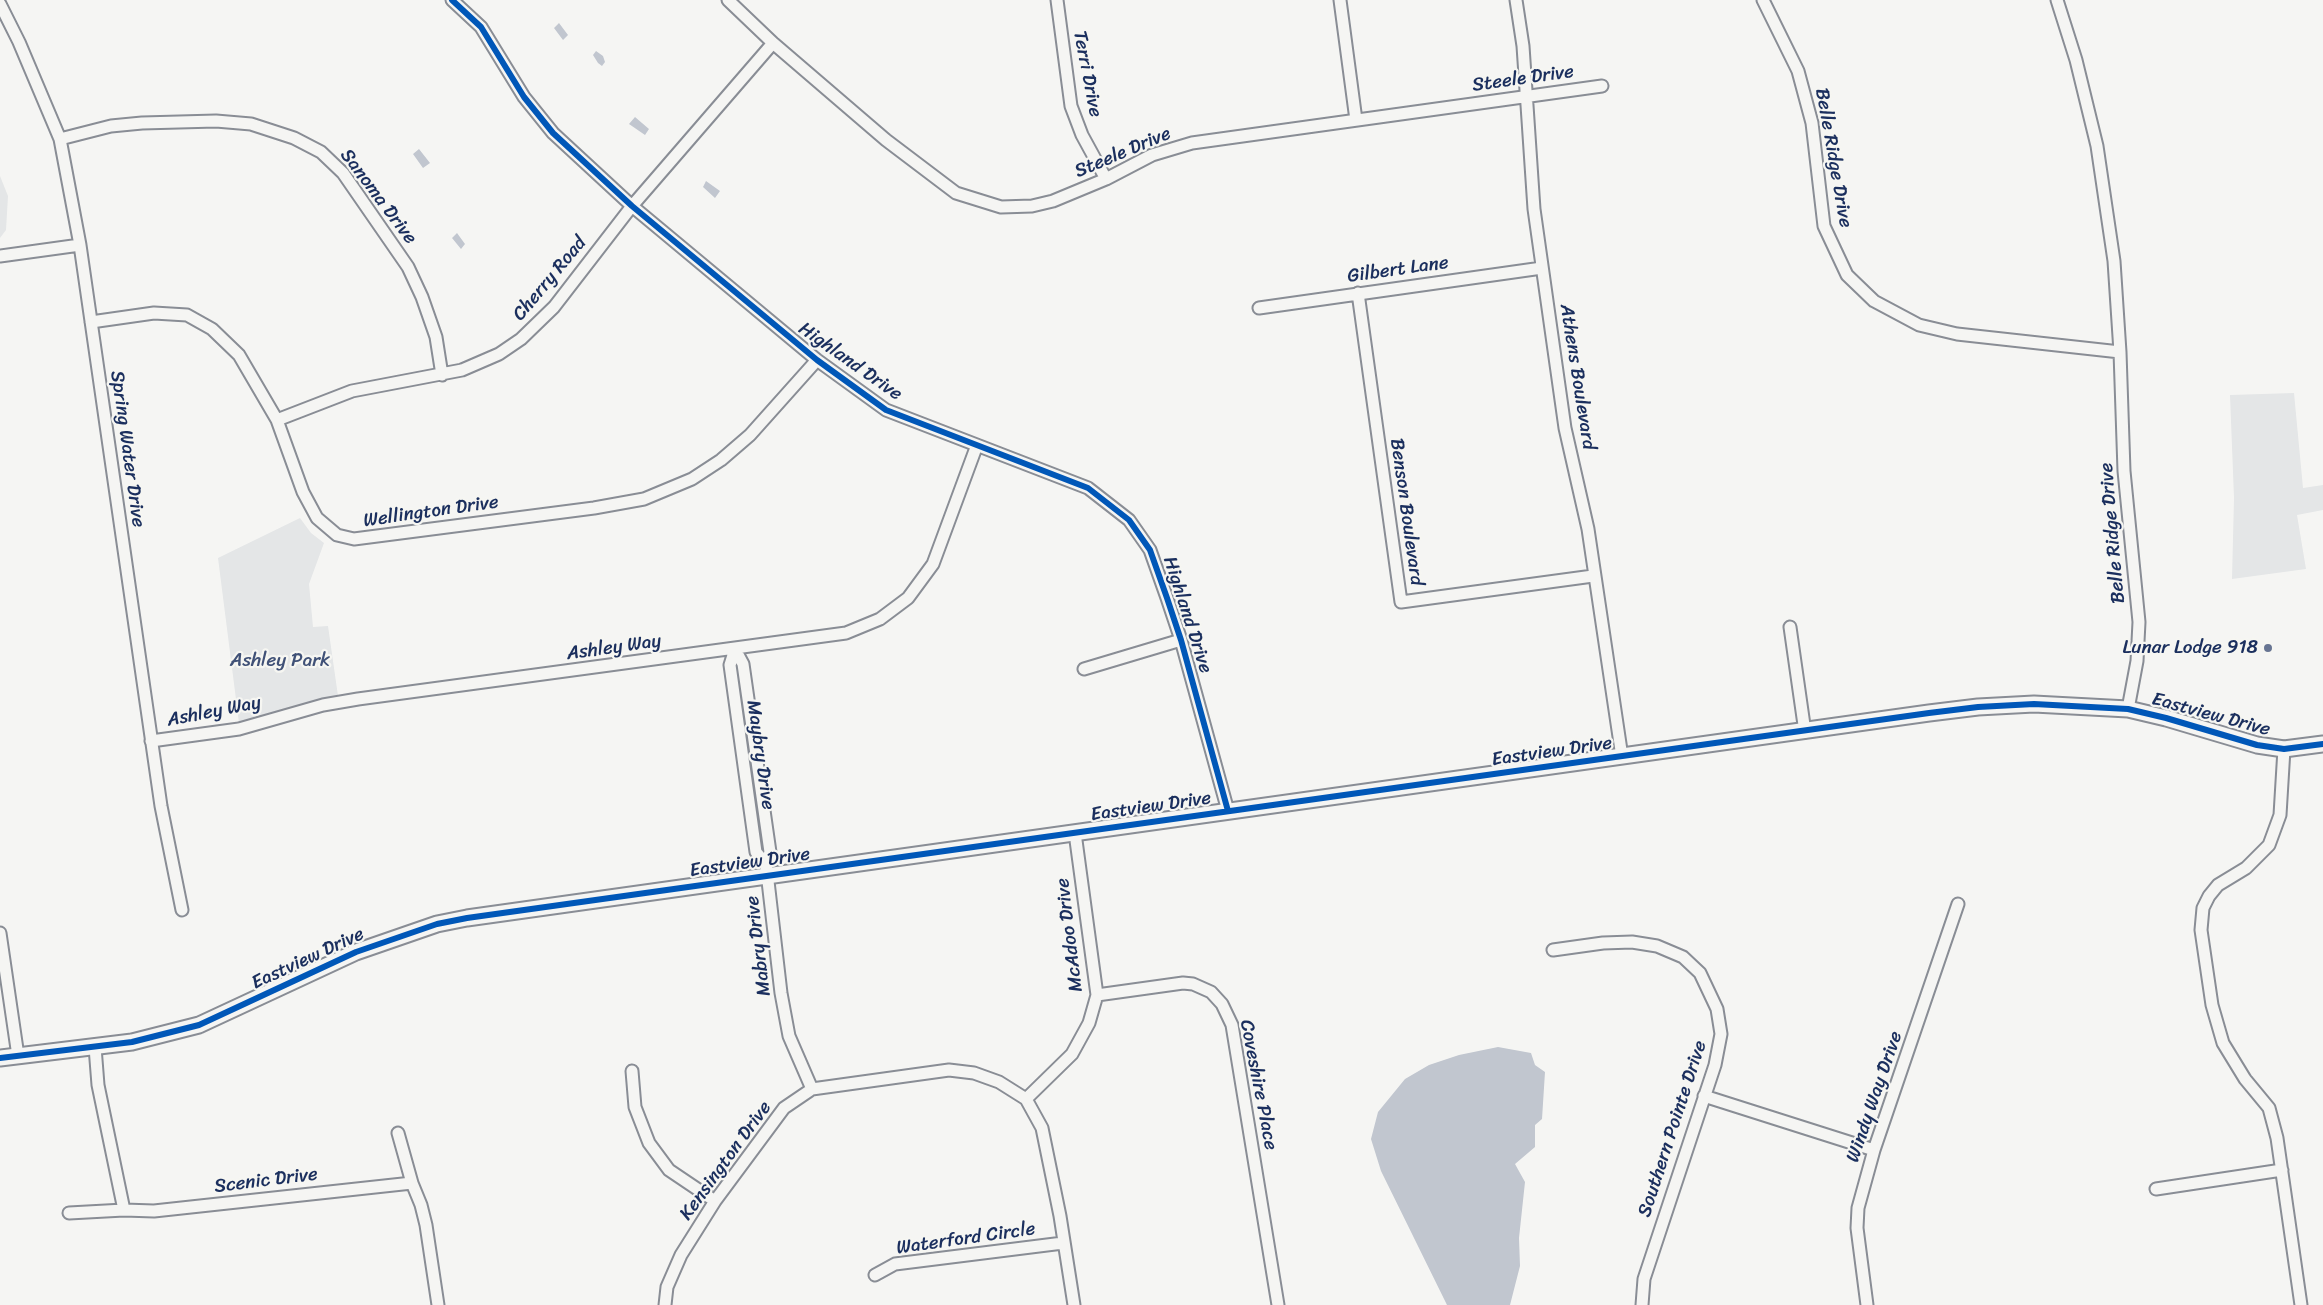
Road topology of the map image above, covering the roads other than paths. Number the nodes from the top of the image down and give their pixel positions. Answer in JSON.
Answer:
{"nodes":[{"id":1,"x":452,"y":0,"type":"edge"},
{"id":2,"x":728,"y":0,"type":"edge"},
{"id":3,"x":1057,"y":0,"type":"edge"},
{"id":4,"x":1340,"y":0,"type":"edge"},
{"id":5,"x":1516,"y":0,"type":"edge"},
{"id":6,"x":1763,"y":0,"type":"edge"},
{"id":7,"x":2057,"y":0,"type":"edge"},
{"id":8,"x":0,"y":4,"type":"edge"},
{"id":9,"x":773,"y":43,"type":"junction"},
{"id":10,"x":1602,"y":86,"type":"dead end"},
{"id":11,"x":1525,"y":98,"type":"junction"},
{"id":12,"x":1356,"y":120,"type":"junction"},
{"id":13,"x":60,"y":139,"type":"junction"},
{"id":14,"x":1106,"y":179,"type":"junction"},
{"id":15,"x":632,"y":206,"type":"junction"},
{"id":16,"x":80,"y":245,"type":"junction"},
{"id":17,"x":0,"y":256,"type":"edge"},
{"id":18,"x":1542,"y":268,"type":"junction"},
{"id":19,"x":1358,"y":293,"type":"junction"},
{"id":20,"x":1259,"y":308,"type":"dead end"},
{"id":21,"x":91,"y":322,"type":"junction"},
{"id":22,"x":2120,"y":352,"type":"junction"},
{"id":23,"x":817,"y":360,"type":"junction"},
{"id":24,"x":442,"y":375,"type":"junction"},
{"id":25,"x":277,"y":420,"type":"junction"},
{"id":26,"x":977,"y":445,"type":"junction"},
{"id":27,"x":1593,"y":576,"type":"junction"},
{"id":28,"x":1790,"y":627,"type":"dead end"},
{"id":29,"x":1181,"y":640,"type":"junction"},
{"id":30,"x":734,"y":648,"type":"junction"},
{"id":31,"x":1084,"y":669,"type":"dead end"},
{"id":32,"x":2128,"y":709,"type":"junction"},
{"id":33,"x":1805,"y":732,"type":"junction"},
{"id":34,"x":151,"y":741,"type":"junction"},
{"id":35,"x":2323,"y":744,"type":"edge"},
{"id":36,"x":2284,"y":749,"type":"junction"},
{"id":37,"x":1622,"y":757,"type":"junction"},
{"id":38,"x":1228,"y":811,"type":"junction"},
{"id":39,"x":1075,"y":834,"type":"junction"},
{"id":40,"x":767,"y":870,"type":"junction"},
{"id":41,"x":1958,"y":904,"type":"dead end"},
{"id":42,"x":182,"y":910,"type":"dead end"},
{"id":43,"x":0,"y":933,"type":"edge"},
{"id":44,"x":1553,"y":950,"type":"dead end"},
{"id":45,"x":1097,"y":995,"type":"junction"},
{"id":46,"x":94,"y":1047,"type":"junction"},
{"id":47,"x":18,"y":1056,"type":"junction"},
{"id":48,"x":0,"y":1058,"type":"edge"},
{"id":49,"x":632,"y":1071,"type":"dead end"},
{"id":50,"x":812,"y":1089,"type":"junction"},
{"id":51,"x":1704,"y":1096,"type":"junction"},
{"id":52,"x":1026,"y":1099,"type":"junction"},
{"id":53,"x":398,"y":1133,"type":"dead end"},
{"id":54,"x":1874,"y":1150,"type":"junction"},
{"id":55,"x":2282,"y":1170,"type":"junction"},
{"id":56,"x":412,"y":1183,"type":"junction"},
{"id":57,"x":2156,"y":1190,"type":"dead end"},
{"id":58,"x":715,"y":1201,"type":"junction"},
{"id":59,"x":124,"y":1210,"type":"junction"},
{"id":60,"x":69,"y":1214,"type":"dead end"},
{"id":61,"x":1063,"y":1243,"type":"junction"},
{"id":62,"x":874,"y":1275,"type":"dead end"},
{"id":63,"x":438,"y":1305,"type":"edge"},
{"id":64,"x":665,"y":1305,"type":"edge"},
{"id":65,"x":1074,"y":1305,"type":"edge"},
{"id":66,"x":1278,"y":1305,"type":"edge"},
{"id":67,"x":1642,"y":1305,"type":"edge"},
{"id":68,"x":1867,"y":1305,"type":"edge"},
{"id":69,"x":2301,"y":1305,"type":"edge"}],
"edges":[{"from":1,"to":15,"type":"street","name":"Highland Drive"},
{"from":2,"to":9,"type":"street","name":"Steele Drive"},
{"from":3,"to":14,"type":"street","name":"Terri Drive"},
{"from":4,"to":12,"type":"street"},
{"from":5,"to":11,"type":"street","name":"Athens Boulevard"},
{"from":6,"to":22,"type":"street","name":"Belle Ridge Drive"},
{"from":7,"to":22,"type":"street","name":"Belle Ridge Drive"},
{"from":8,"to":13,"type":"street","name":"Spring Water Drive"},
{"from":9,"to":14,"type":"street","name":"Steele Drive"},
{"from":9,"to":15,"type":"street","name":"Cherry Road"},
{"from":10,"to":11,"type":"street","name":"Steele Drive"},
{"from":11,"to":12,"type":"street","name":"Steele Drive"},
{"from":11,"to":18,"type":"street","name":"Athens Boulevard"},
{"from":12,"to":14,"type":"street","name":"Steele Drive"},
{"from":13,"to":16,"type":"street","name":"Spring Water Drive"},
{"from":13,"to":24,"type":"street","name":"Sanoma Drive"},
{"from":15,"to":23,"type":"street","name":"Highland Drive"},
{"from":15,"to":24,"type":"street","name":"Cherry Road"},
{"from":16,"to":17,"type":"street"},
{"from":16,"to":21,"type":"street","name":"Spring Water Drive"},
{"from":18,"to":19,"type":"street","name":"Gilbert Lane"},
{"from":18,"to":27,"type":"street","name":"Athens Boulevard"},
{"from":19,"to":20,"type":"street","name":"Gilbert Lane"},
{"from":19,"to":27,"type":"street","name":"Benson Boulevard"},
{"from":21,"to":25,"type":"street","name":"Wellington Drive"},
{"from":21,"to":34,"type":"street","name":"Spring Water Drive"},
{"from":22,"to":32,"type":"street","name":"Belle Ridge Drive"},
{"from":23,"to":25,"type":"street","name":"Wellington Drive"},
{"from":23,"to":26,"type":"street","name":"Highland Drive"},
{"from":24,"to":25,"type":"street","name":"Cherry Road"},
{"from":26,"to":29,"type":"street","name":"Highland Drive"},
{"from":26,"to":30,"type":"street","name":"Ashley Way"},
{"from":27,"to":37,"type":"street","name":"Athens Boulevard"},
{"from":28,"to":33,"type":"street"},
{"from":29,"to":31,"type":"street"},
{"from":29,"to":38,"type":"street","name":"Highland Drive"},
{"from":30,"to":34,"type":"street","name":"Ashley Way"},
{"from":30,"to":40,"type":"street","name":"Maybry Drive"},
{"from":32,"to":33,"type":"street","name":"Eastview Drive"},
{"from":32,"to":36,"type":"street","name":"Eastview Drive"},
{"from":33,"to":37,"type":"street","name":"Eastview Drive"},
{"from":34,"to":42,"type":"street","name":"Spring Water Drive"},
{"from":35,"to":36,"type":"street","name":"Eastview Drive"},
{"from":36,"to":55,"type":"street"},
{"from":37,"to":38,"type":"street","name":"Eastview Drive"},
{"from":38,"to":39,"type":"street","name":"Eastview Drive"},
{"from":39,"to":40,"type":"street","name":"Eastview Drive"},
{"from":39,"to":45,"type":"street","name":"McAdoo Drive"},
{"from":40,"to":46,"type":"street","name":"Eastview Drive"},
{"from":40,"to":50,"type":"street","name":"Mabry Drive"},
{"from":41,"to":54,"type":"street","name":"Windy Way Drive"},
{"from":43,"to":47,"type":"street"},
{"from":44,"to":51,"type":"street","name":"Southern Pointe Drive"},
{"from":45,"to":52,"type":"street","name":"McAdoo Drive"},
{"from":45,"to":66,"type":"street","name":"Coveshire Place"},
{"from":46,"to":47,"type":"street","name":"Eastview Drive"},
{"from":46,"to":59,"type":"street"},
{"from":47,"to":48,"type":"street","name":"Eastview Drive"},
{"from":49,"to":58,"type":"street"},
{"from":50,"to":52,"type":"street","name":"Kensington Drive"},
{"from":50,"to":58,"type":"street","name":"Kensington Drive"},
{"from":51,"to":54,"type":"street"},
{"from":51,"to":67,"type":"street","name":"Southern Pointe Drive"},
{"from":52,"to":61,"type":"street","name":"Kensington Drive"},
{"from":53,"to":56,"type":"street"},
{"from":54,"to":68,"type":"street","name":"Windy Way Drive"},
{"from":55,"to":57,"type":"street"},
{"from":55,"to":69,"type":"street"},
{"from":56,"to":59,"type":"street","name":"Scenic Drive"},
{"from":56,"to":63,"type":"street"},
{"from":58,"to":64,"type":"street","name":"Kensington Drive"},
{"from":59,"to":60,"type":"street","name":"Scenic Drive"},
{"from":61,"to":62,"type":"street","name":"Waterford Circle"},
{"from":61,"to":65,"type":"street","name":"Kensington Drive"}]}
